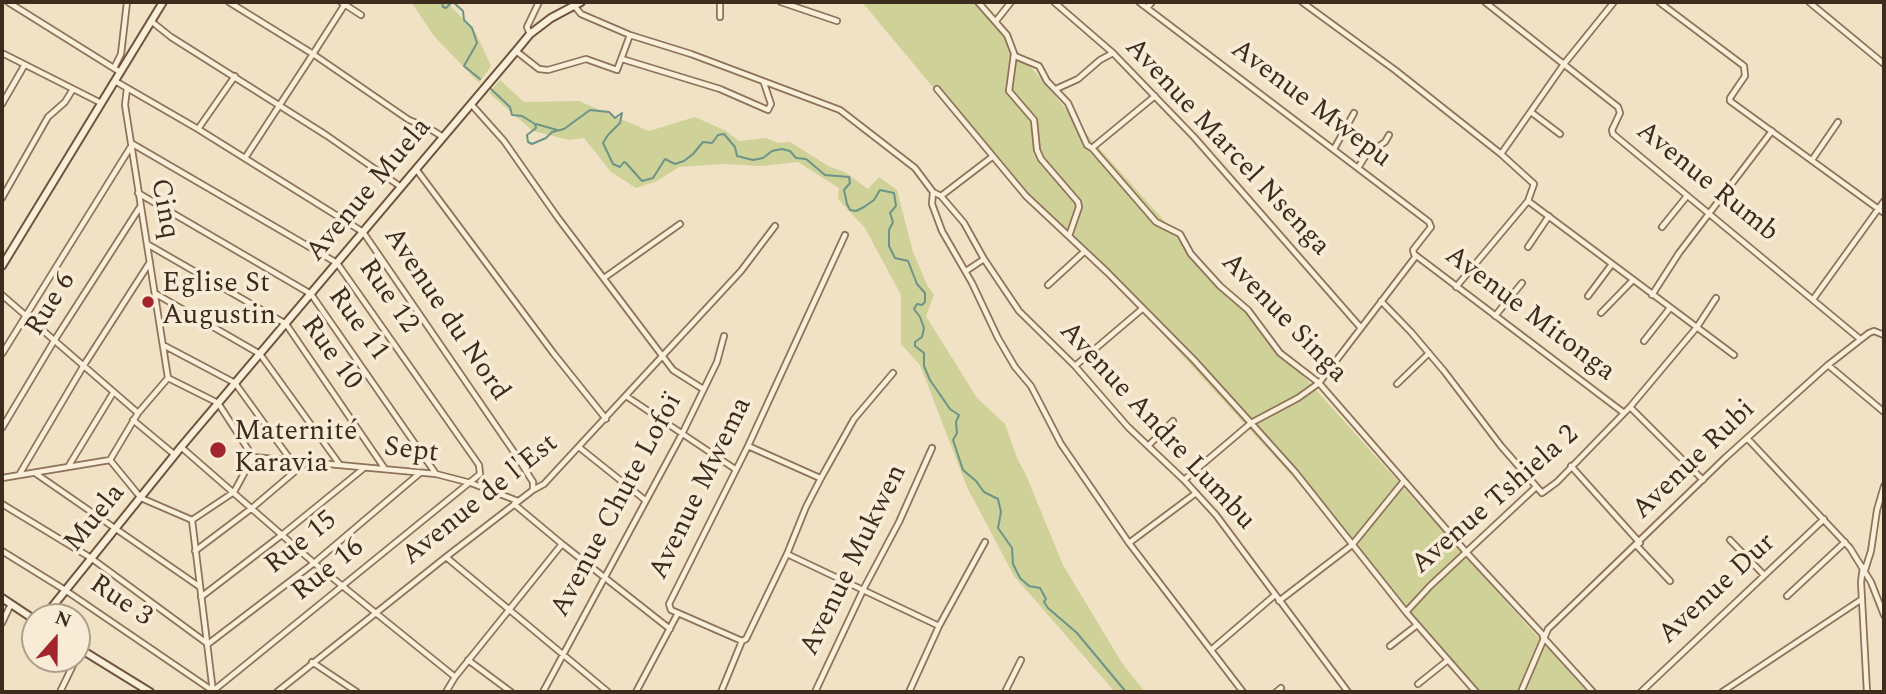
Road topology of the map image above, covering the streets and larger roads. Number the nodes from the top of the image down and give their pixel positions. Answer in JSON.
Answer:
{"nodes":[{"id":1,"x":8,"y":2,"type":"edge"},
{"id":2,"x":126,"y":2,"type":"edge"},
{"id":3,"x":163,"y":2,"type":"edge"},
{"id":4,"x":229,"y":2,"type":"edge"},
{"id":5,"x":539,"y":2,"type":"edge"},
{"id":6,"x":581,"y":2,"type":"edge"},
{"id":7,"x":720,"y":2,"type":"edge"},
{"id":8,"x":780,"y":2,"type":"edge"},
{"id":9,"x":978,"y":2,"type":"edge"},
{"id":10,"x":1011,"y":2,"type":"edge"},
{"id":11,"x":1054,"y":2,"type":"edge"},
{"id":12,"x":1139,"y":2,"type":"edge"},
{"id":13,"x":1152,"y":2,"type":"edge"},
{"id":14,"x":1302,"y":2,"type":"edge"},
{"id":15,"x":1485,"y":2,"type":"edge"},
{"id":16,"x":1614,"y":2,"type":"edge"},
{"id":17,"x":1659,"y":2,"type":"edge"},
{"id":18,"x":1809,"y":2,"type":"edge"},
{"id":19,"x":343,"y":3,"type":"edge"},
{"id":20,"x":572,"y":3,"type":"edge"},
{"id":21,"x":1147,"y":8,"type":"junction"},
{"id":22,"x":361,"y":15,"type":"dead end"},
{"id":23,"x":720,"y":17,"type":"dead end"},
{"id":24,"x":151,"y":21,"type":"junction"},
{"id":25,"x":837,"y":21,"type":"dead end"},
{"id":26,"x":996,"y":21,"type":"junction"},
{"id":27,"x":530,"y":34,"type":"junction"},
{"id":28,"x":630,"y":35,"type":"junction"},
{"id":29,"x":516,"y":51,"type":"junction"},
{"id":30,"x":2,"y":53,"type":"edge"},
{"id":31,"x":1113,"y":53,"type":"junction"},
{"id":32,"x":313,"y":54,"type":"junction"},
{"id":33,"x":1014,"y":54,"type":"junction"},
{"id":34,"x":622,"y":59,"type":"junction"},
{"id":35,"x":1564,"y":64,"type":"junction"},
{"id":36,"x":1884,"y":64,"type":"edge"},
{"id":37,"x":24,"y":66,"type":"junction"},
{"id":38,"x":117,"y":70,"type":"junction"},
{"id":39,"x":235,"y":76,"type":"junction"},
{"id":40,"x":115,"y":80,"type":"junction"},
{"id":41,"x":764,"y":82,"type":"junction"},
{"id":42,"x":127,"y":88,"type":"junction"},
{"id":43,"x":73,"y":89,"type":"junction"},
{"id":44,"x":937,"y":89,"type":"dead end"},
{"id":45,"x":1056,"y":89,"type":"junction"},
{"id":46,"x":1155,"y":96,"type":"junction"},
{"id":47,"x":101,"y":103,"type":"junction"},
{"id":48,"x":2,"y":104,"type":"edge"},
{"id":49,"x":471,"y":104,"type":"junction"},
{"id":50,"x":280,"y":105,"type":"junction"},
{"id":51,"x":1531,"y":111,"type":"junction"},
{"id":52,"x":1354,"y":113,"type":"dead end"},
{"id":53,"x":1838,"y":122,"type":"dead end"},
{"id":54,"x":198,"y":129,"type":"junction"},
{"id":55,"x":1772,"y":131,"type":"junction"},
{"id":56,"x":1560,"y":134,"type":"dead end"},
{"id":57,"x":1389,"y":135,"type":"dead end"},
{"id":58,"x":443,"y":137,"type":"junction"},
{"id":59,"x":131,"y":145,"type":"junction"},
{"id":60,"x":1092,"y":148,"type":"junction"},
{"id":61,"x":1334,"y":149,"type":"junction"},
{"id":62,"x":1501,"y":154,"type":"junction"},
{"id":63,"x":992,"y":157,"type":"junction"},
{"id":64,"x":245,"y":158,"type":"junction"},
{"id":65,"x":1812,"y":160,"type":"junction"},
{"id":66,"x":1358,"y":168,"type":"junction"},
{"id":67,"x":416,"y":169,"type":"junction"},
{"id":68,"x":401,"y":187,"type":"junction"},
{"id":69,"x":933,"y":192,"type":"junction"},
{"id":70,"x":138,"y":193,"type":"junction"},
{"id":71,"x":1687,"y":195,"type":"junction"},
{"id":72,"x":941,"y":196,"type":"junction"},
{"id":73,"x":2,"y":198,"type":"edge"},
{"id":74,"x":1528,"y":201,"type":"junction"},
{"id":75,"x":1884,"y":201,"type":"edge"},
{"id":76,"x":140,"y":206,"type":"junction"},
{"id":77,"x":1878,"y":209,"type":"junction"},
{"id":78,"x":1884,"y":213,"type":"edge"},
{"id":79,"x":1709,"y":214,"type":"junction"},
{"id":80,"x":1549,"y":216,"type":"junction"},
{"id":81,"x":680,"y":224,"type":"dead end"},
{"id":82,"x":775,"y":226,"type":"dead end"},
{"id":83,"x":1662,"y":227,"type":"dead end"},
{"id":84,"x":363,"y":232,"type":"junction"},
{"id":85,"x":845,"y":235,"type":"dead end"},
{"id":86,"x":1069,"y":236,"type":"junction"},
{"id":87,"x":148,"y":244,"type":"junction"},
{"id":88,"x":1528,"y":247,"type":"dead end"},
{"id":89,"x":1414,"y":248,"type":"joint"},
{"id":90,"x":1085,"y":251,"type":"junction"},
{"id":91,"x":5,"y":253,"type":"edge"},
{"id":92,"x":1416,"y":256,"type":"junction"},
{"id":93,"x":984,"y":259,"type":"junction"},
{"id":94,"x":150,"y":262,"type":"junction"},
{"id":95,"x":337,"y":263,"type":"junction"},
{"id":96,"x":1612,"y":264,"type":"junction"},
{"id":97,"x":2,"y":266,"type":"edge"},
{"id":98,"x":966,"y":271,"type":"junction"},
{"id":99,"x":604,"y":278,"type":"junction"},
{"id":100,"x":1633,"y":280,"type":"junction"},
{"id":101,"x":1522,"y":283,"type":"dead end"},
{"id":102,"x":1048,"y":285,"type":"dead end"},
{"id":103,"x":1456,"y":286,"type":"junction"},
{"id":104,"x":155,"y":293,"type":"junction"},
{"id":105,"x":311,"y":294,"type":"junction"},
{"id":106,"x":2,"y":295,"type":"edge"},
{"id":107,"x":1652,"y":295,"type":"junction"},
{"id":108,"x":1588,"y":296,"type":"dead end"},
{"id":109,"x":1716,"y":298,"type":"dead end"},
{"id":110,"x":1814,"y":298,"type":"junction"},
{"id":111,"x":1381,"y":301,"type":"junction"},
{"id":112,"x":1670,"y":308,"type":"junction"},
{"id":113,"x":1142,"y":309,"type":"junction"},
{"id":114,"x":1601,"y":313,"type":"dead end"},
{"id":115,"x":25,"y":316,"type":"junction"},
{"id":116,"x":1495,"y":316,"type":"junction"},
{"id":117,"x":286,"y":324,"type":"junction"},
{"id":118,"x":1697,"y":327,"type":"junction"},
{"id":119,"x":1361,"y":328,"type":"junction"},
{"id":120,"x":1884,"y":335,"type":"edge"},
{"id":121,"x":724,"y":336,"type":"dead end"},
{"id":122,"x":1860,"y":338,"type":"junction"},
{"id":123,"x":54,"y":341,"type":"junction"},
{"id":124,"x":1644,"y":341,"type":"dead end"},
{"id":125,"x":164,"y":345,"type":"junction"},
{"id":126,"x":1429,"y":353,"type":"junction"},
{"id":127,"x":2,"y":354,"type":"edge"},
{"id":128,"x":260,"y":354,"type":"junction"},
{"id":129,"x":1734,"y":355,"type":"dead end"},
{"id":130,"x":663,"y":357,"type":"junction"},
{"id":131,"x":83,"y":365,"type":"junction"},
{"id":132,"x":1828,"y":365,"type":"junction"},
{"id":133,"x":1075,"y":366,"type":"junction"},
{"id":134,"x":893,"y":373,"type":"dead end"},
{"id":135,"x":168,"y":378,"type":"junction"},
{"id":136,"x":235,"y":383,"type":"junction"},
{"id":137,"x":1319,"y":383,"type":"junction"},
{"id":138,"x":1397,"y":384,"type":"dead end"},
{"id":139,"x":703,"y":389,"type":"junction"},
{"id":140,"x":113,"y":393,"type":"junction"},
{"id":141,"x":626,"y":396,"type":"junction"},
{"id":142,"x":218,"y":403,"type":"junction"},
{"id":143,"x":1630,"y":407,"type":"junction"},
{"id":144,"x":1884,"y":412,"type":"edge"},
{"id":145,"x":1624,"y":413,"type":"junction"},
{"id":146,"x":138,"y":414,"type":"junction"},
{"id":147,"x":606,"y":419,"type":"junction"},
{"id":148,"x":134,"y":420,"type":"junction"},
{"id":149,"x":1173,"y":421,"type":"dead end"},
{"id":150,"x":1251,"y":423,"type":"junction"},
{"id":151,"x":2,"y":428,"type":"edge"},
{"id":152,"x":683,"y":432,"type":"junction"},
{"id":153,"x":1747,"y":438,"type":"junction"},
{"id":154,"x":748,"y":446,"type":"junction"},
{"id":155,"x":1148,"y":446,"type":"junction"},
{"id":156,"x":181,"y":447,"type":"junction"},
{"id":157,"x":580,"y":448,"type":"junction"},
{"id":158,"x":932,"y":448,"type":"dead end"},
{"id":159,"x":175,"y":455,"type":"junction"},
{"id":160,"x":253,"y":457,"type":"junction"},
{"id":161,"x":110,"y":460,"type":"junction"},
{"id":162,"x":290,"y":460,"type":"junction"},
{"id":163,"x":306,"y":462,"type":"junction"},
{"id":164,"x":340,"y":465,"type":"junction"},
{"id":165,"x":1572,"y":466,"type":"junction"},
{"id":166,"x":68,"y":467,"type":"junction"},
{"id":167,"x":365,"y":467,"type":"junction"},
{"id":168,"x":385,"y":469,"type":"junction"},
{"id":169,"x":735,"y":469,"type":"junction"},
{"id":170,"x":35,"y":473,"type":"junction"},
{"id":171,"x":420,"y":473,"type":"junction"},
{"id":172,"x":436,"y":474,"type":"junction"},
{"id":173,"x":19,"y":475,"type":"junction"},
{"id":174,"x":2,"y":478,"type":"edge"},
{"id":175,"x":821,"y":478,"type":"junction"},
{"id":176,"x":1184,"y":480,"type":"junction"},
{"id":177,"x":1703,"y":480,"type":"junction"},
{"id":178,"x":1404,"y":481,"type":"junction"},
{"id":179,"x":471,"y":483,"type":"junction"},
{"id":180,"x":1884,"y":486,"type":"edge"},
{"id":181,"x":1536,"y":487,"type":"junction"},
{"id":182,"x":533,"y":490,"type":"junction"},
{"id":183,"x":234,"y":492,"type":"junction"},
{"id":184,"x":1196,"y":493,"type":"junction"},
{"id":185,"x":141,"y":498,"type":"junction"},
{"id":186,"x":645,"y":500,"type":"junction"},
{"id":187,"x":516,"y":502,"type":"junction"},
{"id":188,"x":2,"y":504,"type":"edge"},
{"id":189,"x":252,"y":508,"type":"junction"},
{"id":190,"x":1824,"y":519,"type":"junction"},
{"id":191,"x":192,"y":520,"type":"junction"},
{"id":192,"x":116,"y":528,"type":"junction"},
{"id":193,"x":283,"y":534,"type":"junction"},
{"id":194,"x":1730,"y":540,"type":"dead end"},
{"id":195,"x":985,"y":542,"type":"dead end"},
{"id":196,"x":1845,"y":542,"type":"junction"},
{"id":197,"x":1129,"y":543,"type":"junction"},
{"id":198,"x":562,"y":544,"type":"junction"},
{"id":199,"x":1638,"y":544,"type":"junction"},
{"id":200,"x":1352,"y":545,"type":"junction"},
{"id":201,"x":2,"y":551,"type":"edge"},
{"id":202,"x":195,"y":551,"type":"junction"},
{"id":203,"x":1466,"y":552,"type":"junction"},
{"id":204,"x":787,"y":554,"type":"junction"},
{"id":205,"x":446,"y":556,"type":"junction"},
{"id":206,"x":91,"y":558,"type":"junction"},
{"id":207,"x":314,"y":563,"type":"junction"},
{"id":208,"x":1864,"y":569,"type":"junction"},
{"id":209,"x":1764,"y":575,"type":"junction"},
{"id":210,"x":605,"y":578,"type":"junction"},
{"id":211,"x":1670,"y":581,"type":"dead end"},
{"id":212,"x":344,"y":586,"type":"junction"},
{"id":213,"x":200,"y":587,"type":"junction"},
{"id":214,"x":864,"y":589,"type":"junction"},
{"id":215,"x":65,"y":590,"type":"junction"},
{"id":216,"x":1275,"y":596,"type":"junction"},
{"id":217,"x":1787,"y":596,"type":"dead end"},
{"id":218,"x":201,"y":597,"type":"junction"},
{"id":219,"x":2,"y":598,"type":"edge"},
{"id":220,"x":1862,"y":599,"type":"junction"},
{"id":221,"x":1279,"y":601,"type":"junction"},
{"id":222,"x":55,"y":603,"type":"edge"},
{"id":223,"x":11,"y":604,"type":"junction"},
{"id":224,"x":21,"y":611,"type":"edge"},
{"id":225,"x":508,"y":611,"type":"junction"},
{"id":226,"x":1406,"y":612,"type":"junction"},
{"id":227,"x":376,"y":613,"type":"junction"},
{"id":228,"x":678,"y":613,"type":"junction"},
{"id":229,"x":1884,"y":615,"type":"edge"},
{"id":230,"x":2,"y":623,"type":"edge"},
{"id":231,"x":1418,"y":625,"type":"junction"},
{"id":232,"x":939,"y":626,"type":"junction"},
{"id":233,"x":670,"y":629,"type":"junction"},
{"id":234,"x":1544,"y":636,"type":"junction"},
{"id":235,"x":742,"y":641,"type":"junction"},
{"id":236,"x":208,"y":644,"type":"junction"},
{"id":237,"x":1390,"y":646,"type":"dead end"},
{"id":238,"x":1211,"y":650,"type":"junction"},
{"id":239,"x":91,"y":655,"type":"edge"},
{"id":240,"x":562,"y":655,"type":"junction"},
{"id":241,"x":468,"y":660,"type":"junction"},
{"id":242,"x":1021,"y":660,"type":"dead end"},
{"id":243,"x":1448,"y":660,"type":"junction"},
{"id":244,"x":312,"y":662,"type":"junction"},
{"id":245,"x":69,"y":673,"type":"edge"},
{"id":246,"x":455,"y":677,"type":"junction"},
{"id":247,"x":1418,"y":684,"type":"dead end"},
{"id":248,"x":1732,"y":685,"type":"junction"},
{"id":249,"x":637,"y":690,"type":"edge"},
{"id":250,"x":1473,"y":691,"type":"edge"},
{"id":251,"x":60,"y":692,"type":"edge"},
{"id":252,"x":150,"y":692,"type":"edge"},
{"id":253,"x":213,"y":692,"type":"edge"},
{"id":254,"x":277,"y":692,"type":"edge"},
{"id":255,"x":354,"y":692,"type":"edge"},
{"id":256,"x":446,"y":692,"type":"edge"},
{"id":257,"x":511,"y":692,"type":"edge"},
{"id":258,"x":542,"y":692,"type":"edge"},
{"id":259,"x":608,"y":692,"type":"edge"},
{"id":260,"x":647,"y":692,"type":"edge"},
{"id":261,"x":721,"y":692,"type":"edge"},
{"id":262,"x":815,"y":692,"type":"edge"},
{"id":263,"x":909,"y":692,"type":"edge"},
{"id":264,"x":1005,"y":692,"type":"edge"},
{"id":265,"x":1243,"y":692,"type":"edge"},
{"id":266,"x":1348,"y":692,"type":"edge"},
{"id":267,"x":1521,"y":692,"type":"edge"},
{"id":268,"x":1593,"y":692,"type":"edge"},
{"id":269,"x":1641,"y":692,"type":"edge"},
{"id":270,"x":1721,"y":692,"type":"edge"},
{"id":271,"x":1736,"y":692,"type":"edge"},
{"id":272,"x":1867,"y":692,"type":"edge"}],
"edges":[{"from":1,"to":38,"type":"street"},
{"from":2,"to":38,"type":"street"},
{"from":3,"to":24,"type":"street"},
{"from":4,"to":32,"type":"street"},
{"from":5,"to":27,"type":"street"},
{"from":6,"to":20,"type":"street","name":"Avenue Muela"},
{"from":7,"to":23,"type":"street"},
{"from":8,"to":25,"type":"street"},
{"from":9,"to":26,"type":"street","name":"Avenue Singa"},
{"from":10,"to":26,"type":"street"},
{"from":11,"to":31,"type":"street","name":"Avenue Marcel Nsenga"},
{"from":12,"to":21,"type":"street","name":"Avenue Mwepu"},
{"from":13,"to":21,"type":"street"},
{"from":14,"to":62,"type":"street"},
{"from":15,"to":35,"type":"street","name":"Avenue Rumb"},
{"from":16,"to":35,"type":"street"},
{"from":17,"to":55,"type":"street"},
{"from":18,"to":36,"type":"street"},
{"from":19,"to":22,"type":"street"},
{"from":19,"to":32,"type":"street"},
{"from":20,"to":27,"type":"street","name":"Avenue Muela"},
{"from":20,"to":28,"type":"street"},
{"from":21,"to":61,"type":"street","name":"Avenue Mwepu"},
{"from":24,"to":38,"type":"street"},
{"from":24,"to":39,"type":"street"},
{"from":26,"to":33,"type":"street","name":"Avenue Singa"},
{"from":27,"to":29,"type":"street","name":"Avenue Muela"},
{"from":28,"to":34,"type":"street"},
{"from":28,"to":41,"type":"street"},
{"from":29,"to":34,"type":"street"},
{"from":29,"to":49,"type":"street","name":"Avenue Muela"},
{"from":30,"to":37,"type":"street"},
{"from":31,"to":45,"type":"street"},
{"from":31,"to":46,"type":"street","name":"Avenue Marcel Nsenga"},
{"from":32,"to":50,"type":"street"},
{"from":32,"to":58,"type":"street"},
{"from":33,"to":45,"type":"street","name":"Avenue Singa"},
{"from":33,"to":86,"type":"street"},
{"from":34,"to":41,"type":"street"},
{"from":35,"to":51,"type":"street"},
{"from":35,"to":71,"type":"street","name":"Avenue Rumb"},
{"from":37,"to":43,"type":"street"},
{"from":37,"to":48,"type":"street"},
{"from":38,"to":40,"type":"street"},
{"from":39,"to":50,"type":"street"},
{"from":39,"to":54,"type":"street"},
{"from":40,"to":42,"type":"street","name":"Avenue du Nord"},
{"from":40,"to":47,"type":"street"},
{"from":41,"to":69,"type":"street"},
{"from":42,"to":54,"type":"street","name":"Avenue du Nord"},
{"from":42,"to":59,"type":"street","name":"Cinq"},
{"from":43,"to":47,"type":"street"},
{"from":43,"to":73,"type":"street"},
{"from":44,"to":63,"type":"street"},
{"from":45,"to":60,"type":"street","name":"Avenue Singa"},
{"from":46,"to":60,"type":"street"},
{"from":46,"to":119,"type":"street","name":"Avenue Marcel Nsenga"},
{"from":47,"to":91,"type":"street"},
{"from":49,"to":58,"type":"street","name":"Avenue Muela"},
{"from":49,"to":99,"type":"street"},
{"from":50,"to":64,"type":"street"},
{"from":50,"to":68,"type":"street"},
{"from":51,"to":56,"type":"street"},
{"from":51,"to":62,"type":"street"},
{"from":52,"to":61,"type":"street"},
{"from":53,"to":65,"type":"street"},
{"from":54,"to":64,"type":"street","name":"Avenue du Nord"},
{"from":55,"to":65,"type":"street"},
{"from":55,"to":79,"type":"street"},
{"from":57,"to":66,"type":"street"},
{"from":58,"to":67,"type":"street","name":"Avenue Muela"},
{"from":59,"to":70,"type":"street","name":"Cinq"},
{"from":59,"to":95,"type":"street","name":"Rue 12"},
{"from":59,"to":115,"type":"street"},
{"from":60,"to":137,"type":"street","name":"Avenue Singa"},
{"from":61,"to":66,"type":"street","name":"Avenue Mwepu"},
{"from":62,"to":74,"type":"street"},
{"from":63,"to":72,"type":"street"},
{"from":63,"to":86,"type":"street"},
{"from":64,"to":84,"type":"street","name":"Avenue du Nord"},
{"from":65,"to":77,"type":"street"},
{"from":66,"to":89,"type":"street","name":"Avenue Mwepu"},
{"from":67,"to":68,"type":"street","name":"Avenue Muela"},
{"from":67,"to":147,"type":"street"},
{"from":68,"to":84,"type":"street","name":"Avenue Muela"},
{"from":69,"to":72,"type":"street","name":"Avenue Andre Lumbu"},
{"from":69,"to":98,"type":"street"},
{"from":70,"to":76,"type":"street","name":"Cinq"},
{"from":70,"to":105,"type":"street","name":"Rue 11"},
{"from":71,"to":79,"type":"street","name":"Avenue Rumb"},
{"from":71,"to":83,"type":"street"},
{"from":72,"to":93,"type":"street","name":"Avenue Andre Lumbu"},
{"from":74,"to":80,"type":"street"},
{"from":74,"to":103,"type":"street"},
{"from":75,"to":77,"type":"street"},
{"from":76,"to":87,"type":"street","name":"Cinq"},
{"from":76,"to":123,"type":"street","name":"Rue 6"},
{"from":77,"to":78,"type":"street"},
{"from":77,"to":110,"type":"street"},
{"from":79,"to":107,"type":"street"},
{"from":79,"to":110,"type":"street","name":"Avenue Rumb"},
{"from":80,"to":88,"type":"street"},
{"from":80,"to":96,"type":"street"},
{"from":81,"to":99,"type":"street"},
{"from":82,"to":130,"type":"street","name":"Avenue de l'Est"},
{"from":84,"to":95,"type":"street","name":"Avenue Muela"},
{"from":84,"to":182,"type":"street","name":"Avenue du Nord"},
{"from":85,"to":154,"type":"street","name":"Avenue Mwema"},
{"from":86,"to":90,"type":"street"},
{"from":87,"to":94,"type":"street","name":"Cinq"},
{"from":87,"to":117,"type":"street","name":"Rue 10"},
{"from":89,"to":92,"type":"street","name":"Avenue Mitonga"},
{"from":90,"to":102,"type":"street"},
{"from":90,"to":113,"type":"street"},
{"from":91,"to":97,"type":"street"},
{"from":92,"to":103,"type":"street","name":"Avenue Mitonga"},
{"from":92,"to":111,"type":"street"},
{"from":93,"to":98,"type":"street"},
{"from":93,"to":133,"type":"street","name":"Avenue Andre Lumbu"},
{"from":94,"to":104,"type":"street","name":"Cinq"},
{"from":94,"to":131,"type":"street"},
{"from":95,"to":105,"type":"street","name":"Avenue Muela"},
{"from":95,"to":179,"type":"street","name":"Rue 12"},
{"from":96,"to":100,"type":"street"},
{"from":96,"to":108,"type":"street"},
{"from":98,"to":197,"type":"street"},
{"from":99,"to":130,"type":"street"},
{"from":100,"to":107,"type":"street"},
{"from":100,"to":114,"type":"street"},
{"from":101,"to":116,"type":"street"},
{"from":103,"to":116,"type":"street","name":"Avenue Mitonga"},
{"from":104,"to":125,"type":"street","name":"Cinq"},
{"from":104,"to":128,"type":"street"},
{"from":105,"to":117,"type":"street","name":"Avenue Muela"},
{"from":105,"to":172,"type":"street","name":"Rue 11"},
{"from":106,"to":115,"type":"street"},
{"from":107,"to":112,"type":"street"},
{"from":109,"to":118,"type":"street","name":"Avenue Tshiela 2"},
{"from":110,"to":122,"type":"street","name":"Avenue Rumb"},
{"from":111,"to":119,"type":"street"},
{"from":111,"to":126,"type":"street"},
{"from":112,"to":118,"type":"street"},
{"from":112,"to":124,"type":"street"},
{"from":113,"to":133,"type":"street"},
{"from":113,"to":150,"type":"street"},
{"from":115,"to":123,"type":"street"},
{"from":115,"to":127,"type":"street"},
{"from":116,"to":145,"type":"street","name":"Avenue Mitonga"},
{"from":117,"to":128,"type":"street","name":"Avenue Muela"},
{"from":117,"to":168,"type":"street","name":"Rue 10"},
{"from":118,"to":129,"type":"street"},
{"from":118,"to":143,"type":"street","name":"Avenue Tshiela 2"},
{"from":119,"to":137,"type":"street"},
{"from":120,"to":122,"type":"street"},
{"from":121,"to":139,"type":"street","name":"Avenue Chute Lofoï"},
{"from":122,"to":132,"type":"street","name":"Avenue Rubi"},
{"from":123,"to":131,"type":"street"},
{"from":123,"to":151,"type":"street","name":"Rue 6"},
{"from":125,"to":135,"type":"street","name":"Cinq"},
{"from":125,"to":136,"type":"street"},
{"from":126,"to":138,"type":"street"},
{"from":126,"to":181,"type":"street"},
{"from":128,"to":136,"type":"street","name":"Avenue Muela"},
{"from":128,"to":164,"type":"street"},
{"from":130,"to":139,"type":"street"},
{"from":130,"to":141,"type":"street","name":"Avenue de l'Est"},
{"from":131,"to":140,"type":"street"},
{"from":131,"to":173,"type":"street"},
{"from":132,"to":144,"type":"street"},
{"from":132,"to":153,"type":"street","name":"Avenue Rubi"},
{"from":133,"to":155,"type":"street","name":"Avenue Andre Lumbu"},
{"from":134,"to":175,"type":"street"},
{"from":135,"to":142,"type":"street"},
{"from":135,"to":146,"type":"street"},
{"from":136,"to":142,"type":"street","name":"Avenue Muela"},
{"from":136,"to":162,"type":"street"},
{"from":137,"to":150,"type":"street"},
{"from":137,"to":178,"type":"street","name":"Avenue Singa"},
{"from":139,"to":152,"type":"street","name":"Avenue Chute Lofoï"},
{"from":140,"to":146,"type":"street"},
{"from":140,"to":166,"type":"street"},
{"from":141,"to":147,"type":"street","name":"Avenue de l'Est"},
{"from":141,"to":152,"type":"street"},
{"from":142,"to":156,"type":"street","name":"Avenue Muela"},
{"from":142,"to":160,"type":"street"},
{"from":143,"to":145,"type":"street","name":"Avenue Tshiela 2"},
{"from":143,"to":177,"type":"street","name":"Avenue Mitonga"},
{"from":145,"to":165,"type":"street","name":"Avenue Tshiela 2"},
{"from":146,"to":148,"type":"street"},
{"from":147,"to":157,"type":"street","name":"Avenue de l'Est"},
{"from":148,"to":159,"type":"street"},
{"from":148,"to":161,"type":"street"},
{"from":149,"to":155,"type":"street"},
{"from":150,"to":176,"type":"street"},
{"from":150,"to":200,"type":"street"},
{"from":152,"to":169,"type":"street"},
{"from":152,"to":186,"type":"street","name":"Avenue Chute Lofoï"},
{"from":153,"to":177,"type":"street","name":"Avenue Rubi"},
{"from":153,"to":190,"type":"street"},
{"from":154,"to":169,"type":"street","name":"Avenue Mwema"},
{"from":154,"to":175,"type":"street"},
{"from":155,"to":176,"type":"street","name":"Avenue Andre Lumbu"},
{"from":156,"to":159,"type":"street","name":"Muela"},
{"from":156,"to":183,"type":"street"},
{"from":157,"to":182,"type":"street","name":"Avenue de l'Est"},
{"from":157,"to":186,"type":"street"},
{"from":158,"to":214,"type":"street","name":"Avenue Mukwen"},
{"from":159,"to":185,"type":"street","name":"Muela"},
{"from":160,"to":162,"type":"street","name":"Sept"},
{"from":160,"to":183,"type":"street"},
{"from":161,"to":166,"type":"street"},
{"from":161,"to":185,"type":"street"},
{"from":162,"to":163,"type":"street","name":"Sept"},
{"from":163,"to":164,"type":"street","name":"Sept"},
{"from":163,"to":189,"type":"street"},
{"from":164,"to":167,"type":"street","name":"Sept"},
{"from":165,"to":181,"type":"street","name":"Avenue Tshiela 2"},
{"from":165,"to":199,"type":"street"},
{"from":166,"to":170,"type":"street"},
{"from":167,"to":168,"type":"street","name":"Sept"},
{"from":167,"to":193,"type":"street"},
{"from":168,"to":171,"type":"street","name":"Sept"},
{"from":169,"to":228,"type":"street","name":"Avenue Mwema"},
{"from":170,"to":173,"type":"street"},
{"from":170,"to":192,"type":"street"},
{"from":171,"to":172,"type":"street","name":"Sept"},
{"from":171,"to":207,"type":"street","name":"Rue 15"},
{"from":172,"to":179,"type":"street","name":"Sept"},
{"from":173,"to":174,"type":"street"},
{"from":175,"to":204,"type":"street"},
{"from":176,"to":184,"type":"street","name":"Avenue Andre Lumbu"},
{"from":177,"to":199,"type":"street","name":"Avenue Rubi"},
{"from":178,"to":200,"type":"street"},
{"from":178,"to":203,"type":"street","name":"Avenue Singa"},
{"from":179,"to":187,"type":"street","name":"Sept"},
{"from":179,"to":212,"type":"street","name":"Rue 16"},
{"from":180,"to":208,"type":"street"},
{"from":181,"to":203,"type":"street","name":"Avenue Tshiela 2"},
{"from":182,"to":187,"type":"street","name":"Avenue de l'Est"},
{"from":183,"to":189,"type":"street"},
{"from":183,"to":191,"type":"street"},
{"from":184,"to":197,"type":"street"},
{"from":184,"to":216,"type":"street","name":"Avenue Andre Lumbu"},
{"from":185,"to":191,"type":"street"},
{"from":185,"to":192,"type":"street","name":"Muela"},
{"from":186,"to":210,"type":"street","name":"Avenue Chute Lofoï"},
{"from":187,"to":198,"type":"street","name":"Sept"},
{"from":187,"to":205,"type":"street","name":"Avenue de l'Est"},
{"from":188,"to":206,"type":"street"},
{"from":189,"to":193,"type":"street"},
{"from":189,"to":202,"type":"street"},
{"from":190,"to":196,"type":"street"},
{"from":190,"to":209,"type":"street","name":"Avenue Dur"},
{"from":191,"to":202,"type":"street"},
{"from":192,"to":206,"type":"street","name":"Muela"},
{"from":192,"to":213,"type":"street"},
{"from":193,"to":207,"type":"street"},
{"from":193,"to":218,"type":"street"},
{"from":194,"to":209,"type":"street"},
{"from":195,"to":232,"type":"street"},
{"from":196,"to":208,"type":"street"},
{"from":196,"to":217,"type":"street"},
{"from":197,"to":238,"type":"street"},
{"from":198,"to":210,"type":"street","name":"Sept"},
{"from":198,"to":225,"type":"street"},
{"from":199,"to":211,"type":"street"},
{"from":199,"to":234,"type":"street","name":"Avenue Rubi"},
{"from":200,"to":221,"type":"street"},
{"from":200,"to":226,"type":"street"},
{"from":201,"to":215,"type":"street","name":"Rue 3"},
{"from":202,"to":213,"type":"street"},
{"from":203,"to":226,"type":"street","name":"Avenue Tshiela 2"},
{"from":203,"to":234,"type":"street","name":"Avenue Singa"},
{"from":204,"to":214,"type":"street"},
{"from":204,"to":235,"type":"street"},
{"from":205,"to":225,"type":"street"},
{"from":205,"to":227,"type":"street","name":"Avenue de l'Est"},
{"from":206,"to":215,"type":"street","name":"Muela"},
{"from":206,"to":236,"type":"street"},
{"from":207,"to":212,"type":"street"},
{"from":207,"to":236,"type":"street","name":"Rue 15"},
{"from":208,"to":220,"type":"street"},
{"from":208,"to":229,"type":"street"},
{"from":209,"to":269,"type":"street","name":"Avenue Dur"},
{"from":210,"to":233,"type":"street","name":"Sept"},
{"from":210,"to":240,"type":"street","name":"Avenue Chute Lofoï"},
{"from":212,"to":227,"type":"street"},
{"from":212,"to":253,"type":"street","name":"Rue 16"},
{"from":213,"to":218,"type":"street"},
{"from":214,"to":232,"type":"street"},
{"from":214,"to":262,"type":"street","name":"Avenue Mukwen"},
{"from":215,"to":222,"type":"street","name":"Muela"},
{"from":215,"to":253,"type":"street","name":"Rue 3"},
{"from":216,"to":221,"type":"street","name":"Avenue Andre Lumbu"},
{"from":216,"to":238,"type":"street"},
{"from":218,"to":236,"type":"street"},
{"from":219,"to":223,"type":"street"},
{"from":220,"to":248,"type":"street"},
{"from":220,"to":272,"type":"street"},
{"from":221,"to":266,"type":"street","name":"Avenue Andre Lumbu"},
{"from":223,"to":224,"type":"street"},
{"from":223,"to":230,"type":"street"},
{"from":225,"to":240,"type":"street"},
{"from":225,"to":241,"type":"street"},
{"from":226,"to":231,"type":"street"},
{"from":227,"to":244,"type":"street","name":"Avenue de l'Est"},
{"from":227,"to":246,"type":"street"},
{"from":228,"to":233,"type":"street"},
{"from":228,"to":235,"type":"street","name":"Avenue Mwema"},
{"from":231,"to":237,"type":"street"},
{"from":231,"to":243,"type":"street"},
{"from":232,"to":263,"type":"street"},
{"from":233,"to":249,"type":"street"},
{"from":234,"to":267,"type":"street"},
{"from":234,"to":268,"type":"street","name":"Avenue Singa"},
{"from":235,"to":261,"type":"street"},
{"from":236,"to":253,"type":"street"},
{"from":238,"to":265,"type":"street"},
{"from":239,"to":252,"type":"street"},
{"from":240,"to":258,"type":"street","name":"Avenue Chute Lofoï"},
{"from":240,"to":259,"type":"street"},
{"from":241,"to":246,"type":"street"},
{"from":241,"to":257,"type":"street"},
{"from":242,"to":264,"type":"street"},
{"from":243,"to":247,"type":"street"},
{"from":243,"to":250,"type":"street"},
{"from":244,"to":254,"type":"street","name":"Avenue de l'Est"},
{"from":244,"to":255,"type":"street"},
{"from":245,"to":251,"type":"street"},
{"from":246,"to":256,"type":"street"},
{"from":248,"to":270,"type":"street"},
{"from":248,"to":271,"type":"street"},
{"from":249,"to":260,"type":"street"}]}
